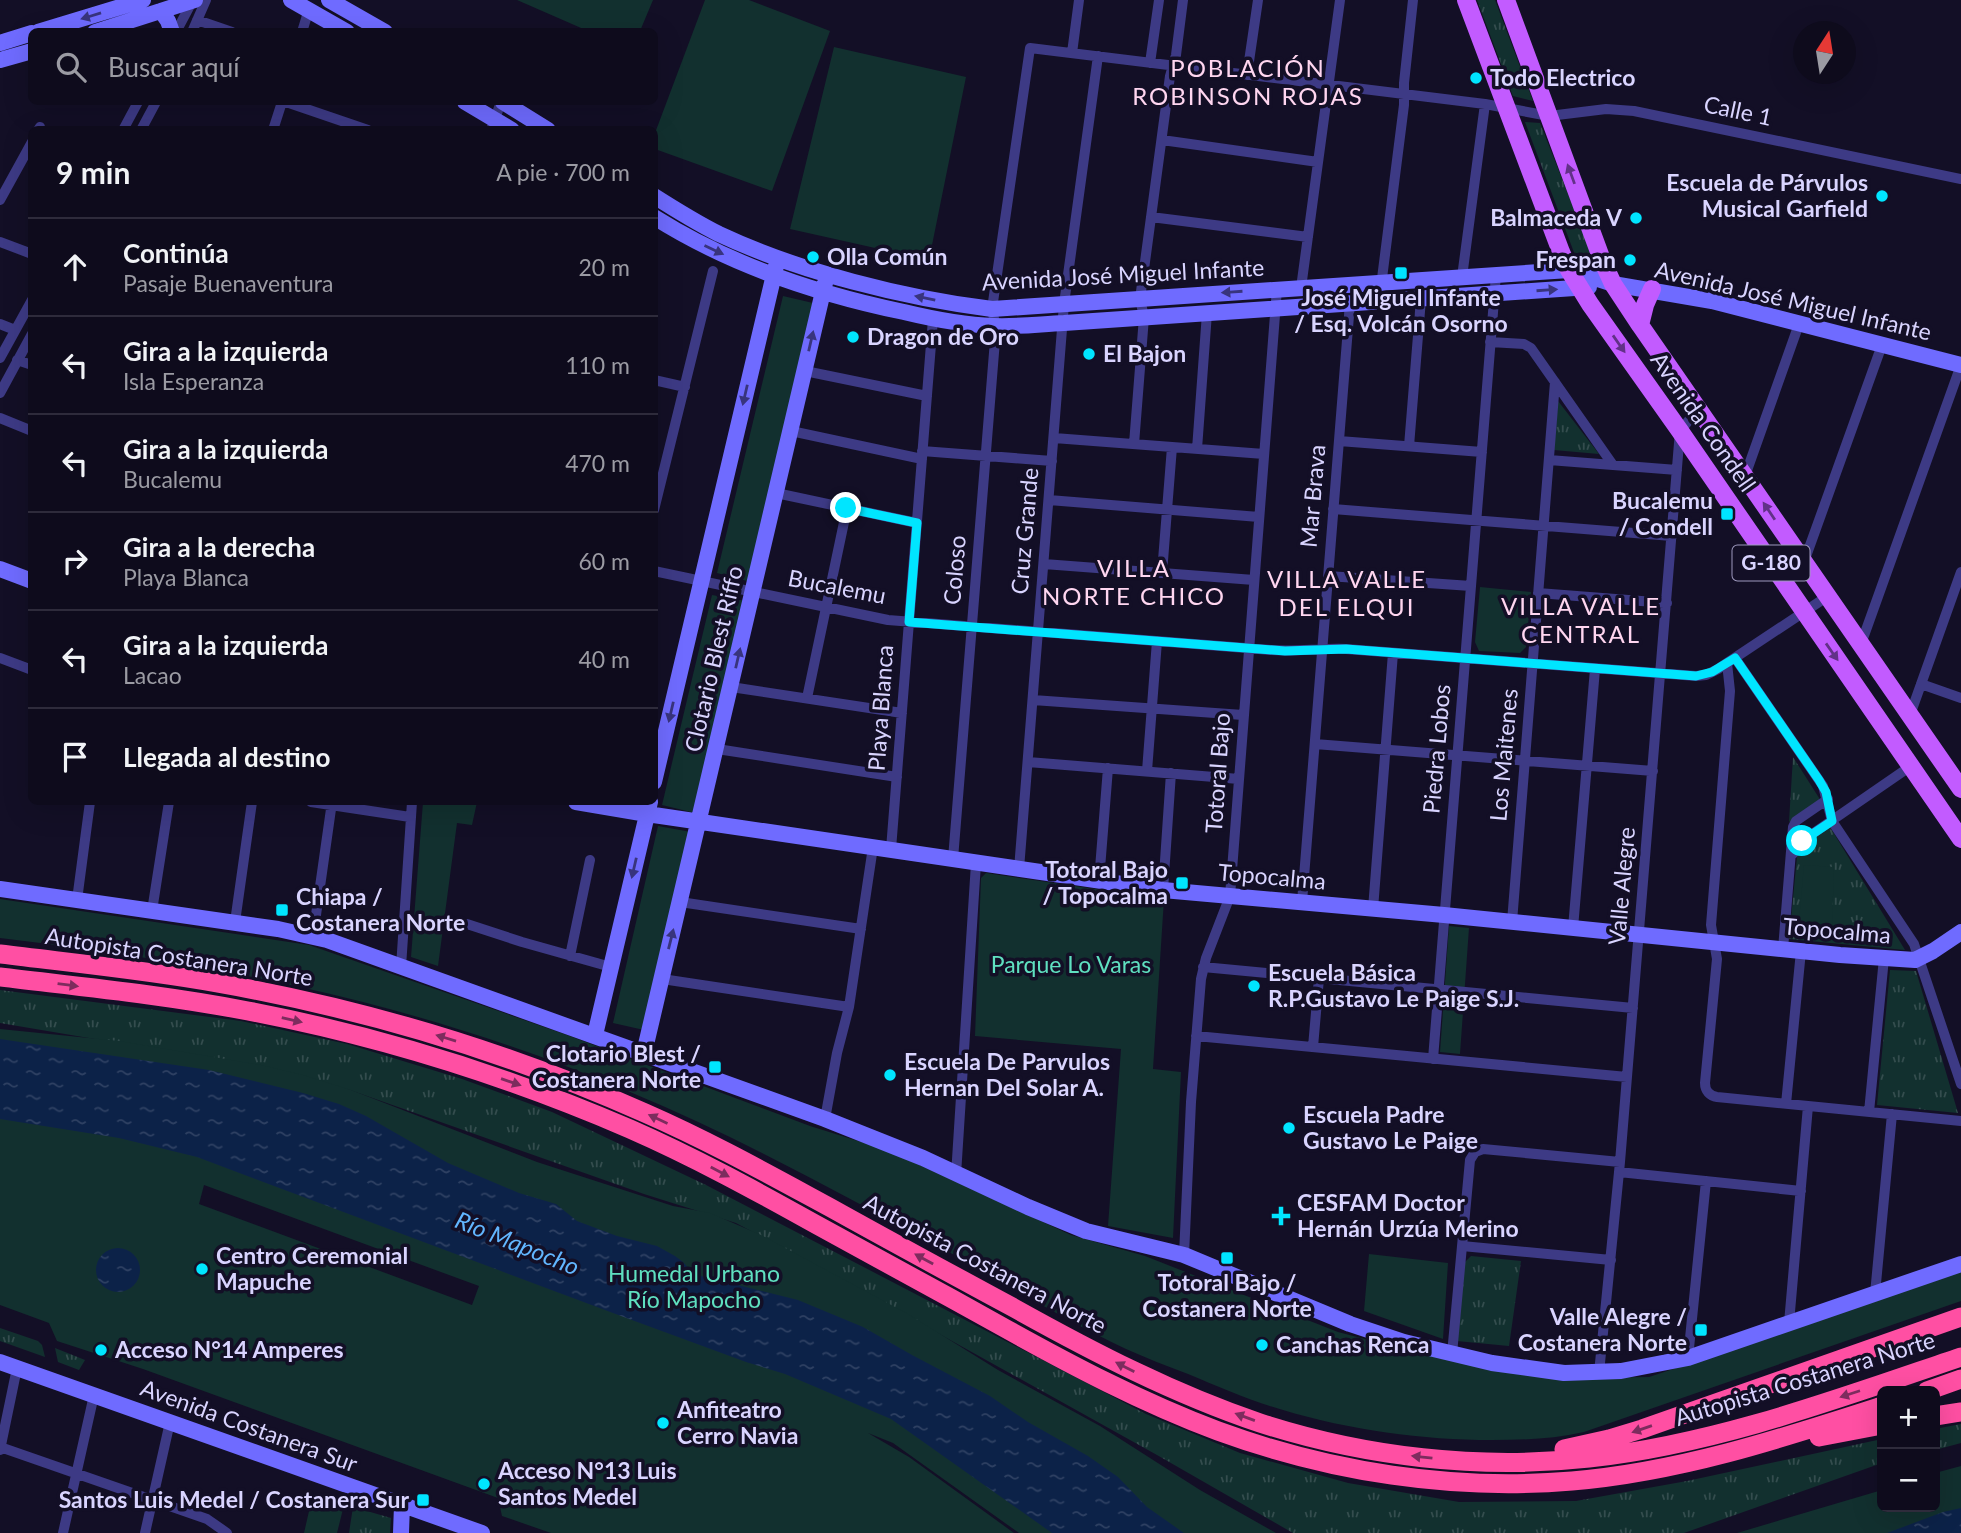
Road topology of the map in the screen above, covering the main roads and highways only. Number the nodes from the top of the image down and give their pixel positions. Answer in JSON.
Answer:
{"nodes":[{"id":1,"x":1466,"y":0,"type":"edge"},
{"id":2,"x":1506,"y":0,"type":"edge"},
{"id":3,"x":1652,"y":289,"type":"road end"},
{"id":4,"x":1640,"y":325,"type":"junction"},
{"id":5,"x":1961,"y":789,"type":"edge"},
{"id":6,"x":1961,"y":839,"type":"edge"},
{"id":7,"x":0,"y":954,"type":"edge"},
{"id":8,"x":0,"y":977,"type":"edge"},
{"id":9,"x":1961,"y":1317,"type":"edge"},
{"id":10,"x":1961,"y":1357,"type":"edge"},
{"id":11,"x":1961,"y":1380,"type":"edge"},
{"id":12,"x":1940,"y":1387,"type":"edge"},
{"id":13,"x":1877,"y":1408,"type":"edge"},
{"id":14,"x":1961,"y":1412,"type":"edge"},
{"id":15,"x":1940,"y":1415,"type":"edge"},
{"id":16,"x":1877,"y":1426,"type":"edge"},
{"id":17,"x":1756,"y":1446,"type":"junction"},
{"id":18,"x":1490,"y":1462,"type":"junction"}],
"edges":[{"from":1,"to":6,"type":"main road","name":"Avenida Condell","number":"G-180","one_way":true},
{"from":4,"to":2,"type":"main road","name":"Avenida Condell","number":"G-180","one_way":true},
{"from":3,"to":4,"type":"main road"},
{"from":5,"to":4,"type":"main road","name":"Avenida Condell","number":"G-180","one_way":true},
{"from":18,"to":7,"type":"highway","name":"Autopista Costanera Norte","one_way":true},
{"from":8,"to":17,"type":"highway","name":"Autopista Costanera Norte","one_way":true},
{"from":9,"to":18,"type":"highway","one_way":true},
{"from":10,"to":18,"type":"highway","name":"Autopista Costanera Norte","one_way":true},
{"from":11,"to":12,"type":"highway","name":"Autopista Costanera Norte"},
{"from":13,"to":17,"type":"highway","name":"Autopista Costanera Norte"},
{"from":14,"to":15,"type":"highway"},
{"from":16,"to":17,"type":"highway"}]}
